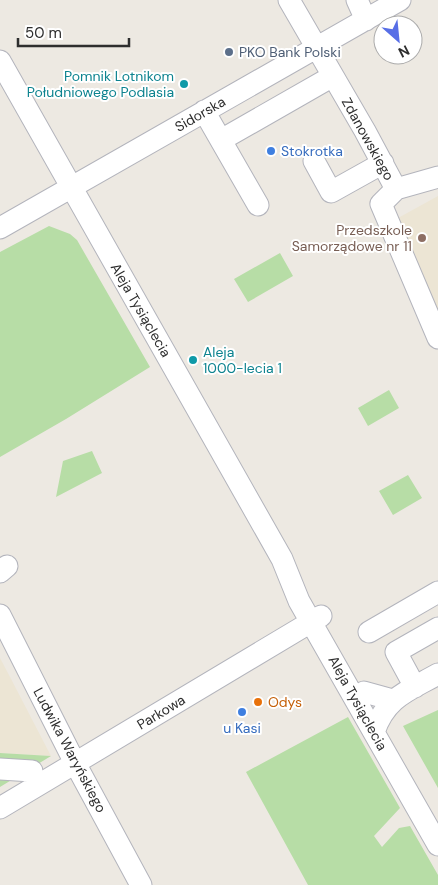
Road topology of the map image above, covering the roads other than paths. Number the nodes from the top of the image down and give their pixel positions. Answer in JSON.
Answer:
{"nodes":[{"id":1,"x":289,"y":0,"type":"edge"},
{"id":2,"x":357,"y":0,"type":"edge"},
{"id":3,"x":400,"y":0,"type":"edge"},
{"id":4,"x":366,"y":20,"type":"junction"},
{"id":5,"x":316,"y":48,"type":"junction"},
{"id":6,"x":0,"y":61,"type":"edge"},
{"id":7,"x":332,"y":76,"type":"junction"},
{"id":8,"x":204,"y":111,"type":"junction"},
{"id":9,"x":221,"y":140,"type":"junction"},
{"id":10,"x":314,"y":161,"type":"dead end"},
{"id":11,"x":383,"y":163,"type":"junction"},
{"id":12,"x":438,"y":177,"type":"edge"},
{"id":13,"x":71,"y":187,"type":"junction"},
{"id":14,"x":396,"y":189,"type":"junction"},
{"id":15,"x":258,"y":205,"type":"dead end"},
{"id":16,"x":0,"y":228,"type":"edge"},
{"id":17,"x":438,"y":338,"type":"edge"},
{"id":18,"x":438,"y":592,"type":"edge"},
{"id":19,"x":0,"y":615,"type":"edge"},
{"id":20,"x":317,"y":619,"type":"junction"},
{"id":21,"x":438,"y":628,"type":"edge"},
{"id":22,"x":369,"y":632,"type":"dead end"},
{"id":23,"x":438,"y":674,"type":"edge"},
{"id":24,"x":415,"y":687,"type":"junction"},
{"id":25,"x":364,"y":692,"type":"junction"},
{"id":26,"x":393,"y":700,"type":"junction"},
{"id":27,"x":376,"y":725,"type":"junction"},
{"id":28,"x":75,"y":763,"type":"junction"},
{"id":29,"x":0,"y":769,"type":"edge"},
{"id":30,"x":32,"y":771,"type":"dead end"},
{"id":31,"x":0,"y":808,"type":"edge"},
{"id":32,"x":438,"y":823,"type":"edge"},
{"id":33,"x":438,"y":845,"type":"edge"},
{"id":34,"x":141,"y":885,"type":"edge"}],
"edges":[{"from":1,"to":5,"type":"street","name":"Zdanowskiego"},
{"from":2,"to":4,"type":"street"},
{"from":3,"to":4,"type":"street","name":"Sidorska"},
{"from":4,"to":5,"type":"street","name":"Sidorska"},
{"from":5,"to":7,"type":"street","name":"Zdanowskiego"},
{"from":5,"to":8,"type":"street","name":"Sidorska"},
{"from":6,"to":13,"type":"street","name":"Aleja Tysiąclecia"},
{"from":7,"to":9,"type":"street"},
{"from":7,"to":11,"type":"street","name":"Zdanowskiego"},
{"from":8,"to":9,"type":"street"},
{"from":8,"to":13,"type":"street","name":"Sidorska"},
{"from":9,"to":15,"type":"street"},
{"from":10,"to":11,"type":"street"},
{"from":11,"to":14,"type":"street","name":"Zdanowskiego"},
{"from":12,"to":14,"type":"street"},
{"from":13,"to":16,"type":"street","name":"Sidorska"},
{"from":13,"to":20,"type":"street","name":"Aleja Tysiąclecia"},
{"from":14,"to":17,"type":"street","name":"Zdanowskiego"},
{"from":18,"to":22,"type":"street"},
{"from":19,"to":28,"type":"street","name":"Ludwika Waryńskiego"},
{"from":20,"to":25,"type":"street","name":"Aleja Tysiąclecia"},
{"from":20,"to":27,"type":"street","name":"Aleja Tysiąclecia"},
{"from":20,"to":28,"type":"street","name":"Parkowa"},
{"from":21,"to":24,"type":"street"},
{"from":23,"to":24,"type":"street"},
{"from":24,"to":26,"type":"street"},
{"from":25,"to":26,"type":"street"},
{"from":25,"to":27,"type":"street","name":"Aleja Tysiąclecia"},
{"from":26,"to":27,"type":"street"},
{"from":27,"to":32,"type":"street","name":"Aleja Tysiąclecia"},
{"from":27,"to":33,"type":"street","name":"Aleja Tysiąclecia"},
{"from":28,"to":31,"type":"street","name":"Parkowa"},
{"from":28,"to":34,"type":"street","name":"Ludwika Waryńskiego"},
{"from":29,"to":30,"type":"street"}]}
